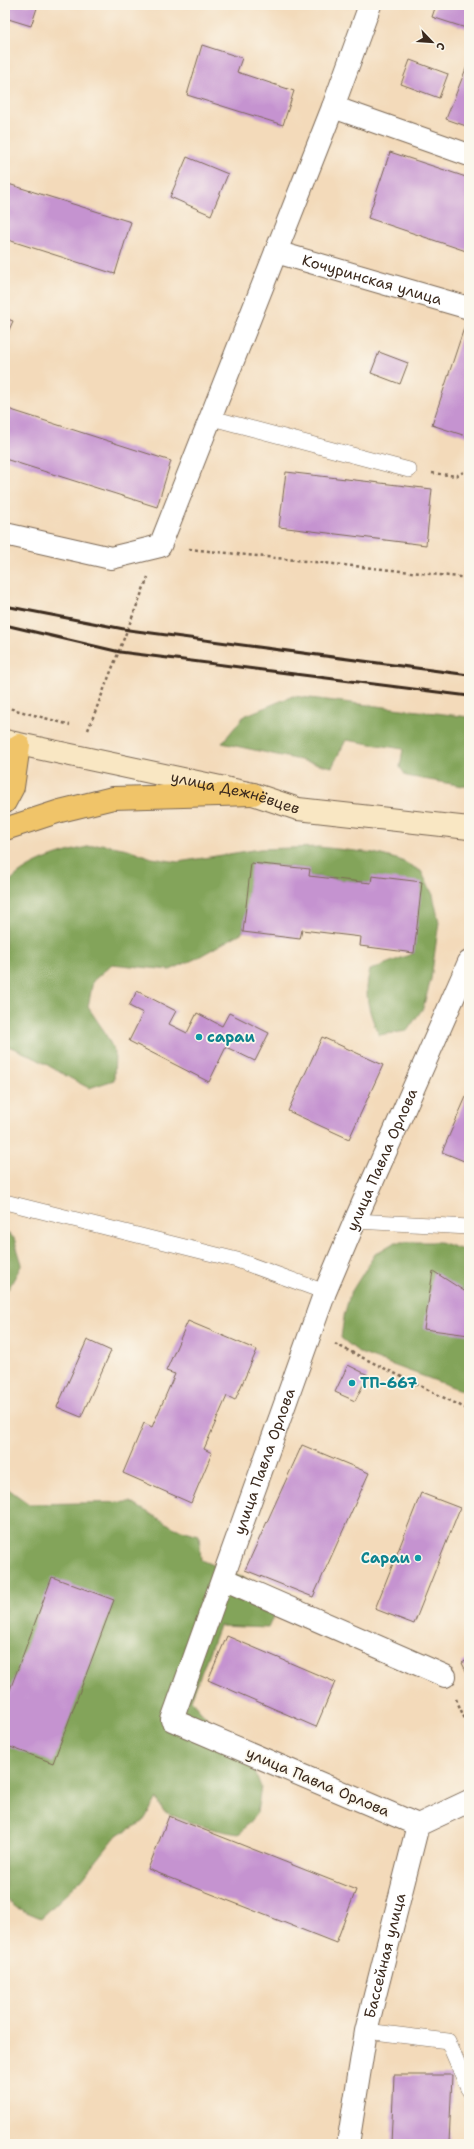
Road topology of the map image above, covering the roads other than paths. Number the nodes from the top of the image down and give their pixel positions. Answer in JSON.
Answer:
{"nodes":[{"id":1,"x":370,"y":5,"type":"edge"},
{"id":2,"x":333,"y":107,"type":"junction"},
{"id":3,"x":469,"y":155,"type":"edge"},
{"id":4,"x":276,"y":252,"type":"junction"},
{"id":5,"x":469,"y":308,"type":"edge"},
{"id":6,"x":212,"y":418,"type":"junction"},
{"id":7,"x":409,"y":470,"type":"road end"},
{"id":8,"x":5,"y":534,"type":"edge"},
{"id":9,"x":12,"y":743,"type":"edge"},
{"id":10,"x":253,"y":794,"type":"junction"},
{"id":11,"x":5,"y":802,"type":"edge"},
{"id":12,"x":469,"y":828,"type":"edge"},
{"id":13,"x":5,"y":829,"type":"edge"},
{"id":14,"x":469,"y":962,"type":"edge"},
{"id":15,"x":5,"y":1202,"type":"edge"},
{"id":16,"x":355,"y":1221,"type":"junction"},
{"id":17,"x":469,"y":1227,"type":"edge"},
{"id":18,"x":326,"y":1292,"type":"junction"},
{"id":19,"x":223,"y":1579,"type":"junction"},
{"id":20,"x":445,"y":1676,"type":"dead end"},
{"id":21,"x":469,"y":1801,"type":"edge"},
{"id":22,"x":418,"y":1824,"type":"junction"},
{"id":23,"x":366,"y":2031,"type":"junction"},
{"id":24,"x":469,"y":2090,"type":"edge"},
{"id":25,"x":348,"y":2144,"type":"edge"}],
"edges":[{"from":1,"to":2,"type":"street"},
{"from":2,"to":3,"type":"street"},
{"from":2,"to":4,"type":"street"},
{"from":4,"to":5,"type":"street","name":"Кочуринская улица"},
{"from":4,"to":6,"type":"street"},
{"from":6,"to":7,"type":"lane"},
{"from":6,"to":8,"type":"street"},
{"from":9,"to":10,"type":"main road","name":"улица Дежнёвцев"},
{"from":9,"to":11,"type":"main road"},
{"from":10,"to":12,"type":"main road","name":"улица Дежнёвцев"},
{"from":10,"to":13,"type":"main road"},
{"from":14,"to":16,"type":"street","name":"улица Павла Орлова"},
{"from":15,"to":18,"type":"lane"},
{"from":16,"to":17,"type":"lane"},
{"from":16,"to":18,"type":"street","name":"улица Павла Орлова"},
{"from":18,"to":19,"type":"street","name":"улица Павла Орлова"},
{"from":19,"to":20,"type":"street"},
{"from":19,"to":22,"type":"street","name":"улица Павла Орлова"},
{"from":21,"to":22,"type":"street"},
{"from":22,"to":23,"type":"street","name":"Бассейная улица"},
{"from":23,"to":24,"type":"lane"},
{"from":23,"to":25,"type":"street","name":"Бассейная улица"}]}
